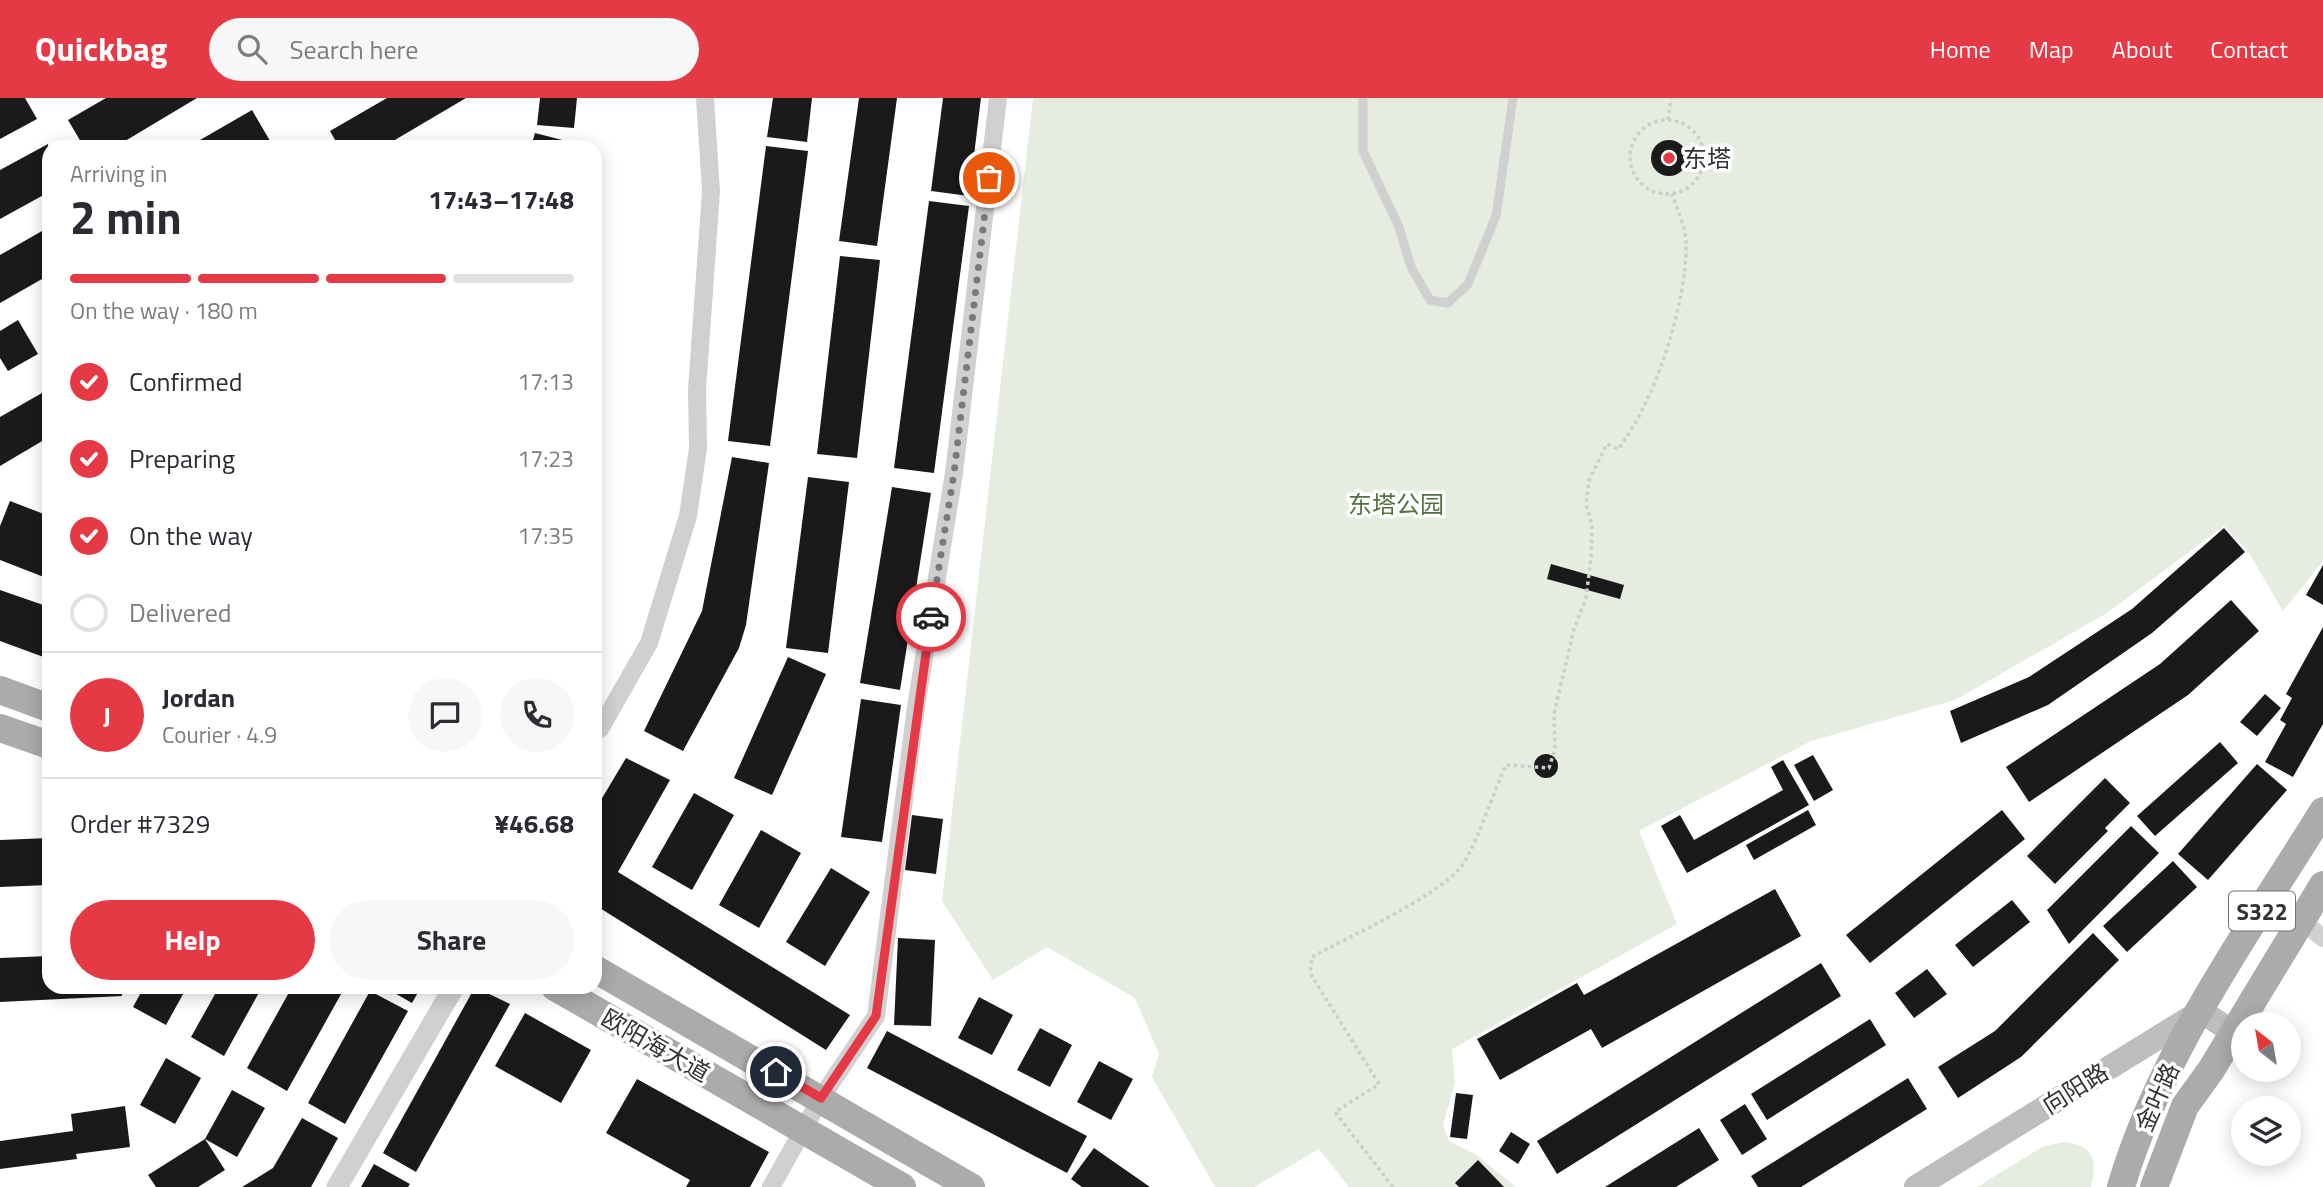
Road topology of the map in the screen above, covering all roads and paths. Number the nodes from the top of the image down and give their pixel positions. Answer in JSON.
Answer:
{"nodes":[{"id":1,"x":705,"y":98,"type":"edge"},
{"id":2,"x":998,"y":98,"type":"edge"},
{"id":3,"x":1363,"y":98,"type":"edge"},
{"id":4,"x":1513,"y":98,"type":"edge"},
{"id":5,"x":1671,"y":98,"type":"edge"},
{"id":6,"x":1668,"y":120,"type":"junction"},
{"id":7,"x":1672,"y":194,"type":"junction"},
{"id":8,"x":0,"y":690,"type":"edge"},
{"id":9,"x":42,"y":705,"type":"edge"},
{"id":10,"x":602,"y":726,"type":"edge"},
{"id":11,"x":0,"y":728,"type":"edge"},
{"id":12,"x":42,"y":743,"type":"edge"},
{"id":13,"x":2323,"y":811,"type":"edge"},
{"id":14,"x":2323,"y":885,"type":"edge"},
{"id":15,"x":2312,"y":929,"type":"edge"},
{"id":16,"x":602,"y":973,"type":"edge"},
{"id":17,"x":450,"y":994,"type":"edge"},
{"id":18,"x":567,"y":994,"type":"edge"},
{"id":19,"x":2201,"y":1010,"type":"junction"},
{"id":20,"x":2250,"y":1012,"type":"edge"},
{"id":21,"x":2231,"y":1031,"type":"edge"},
{"id":22,"x":2231,"y":1037,"type":"edge"},
{"id":23,"x":821,"y":1098,"type":"junction"},
{"id":24,"x":803,"y":1129,"type":"junction"},
{"id":25,"x":337,"y":1187,"type":"edge"},
{"id":26,"x":771,"y":1187,"type":"edge"},
{"id":27,"x":902,"y":1187,"type":"edge"},
{"id":28,"x":971,"y":1187,"type":"edge"},
{"id":29,"x":1393,"y":1187,"type":"edge"},
{"id":30,"x":1916,"y":1187,"type":"edge"},
{"id":31,"x":2122,"y":1187,"type":"edge"},
{"id":32,"x":2154,"y":1187,"type":"edge"}],
"edges":[{"from":1,"to":10,"type":"street"},
{"from":2,"to":23,"type":"street"},
{"from":3,"to":4,"type":"lane"},
{"from":5,"to":6,"type":"path"},
{"from":6,"to":7,"type":"path"},
{"from":6,"to":7,"type":"path"},
{"from":7,"to":29,"type":"path"},
{"from":8,"to":9,"type":"main road"},
{"from":11,"to":12,"type":"main road"},
{"from":13,"to":19,"type":"main road","number":"S322"},
{"from":14,"to":15,"type":"main road","number":"S322"},
{"from":15,"to":20,"type":"main road","number":"S322"},
{"from":16,"to":23,"type":"main road","name":"欧阳海大道"},
{"from":17,"to":25,"type":"street"},
{"from":18,"to":24,"type":"main road","name":"欧阳海大道"},
{"from":19,"to":21,"type":"main road"},
{"from":19,"to":30,"type":"main road","name":"向阳路"},
{"from":19,"to":31,"type":"main road","name":"金叶路","number":"S322"},
{"from":22,"to":32,"type":"main road","name":"金叶路","number":"S322"},
{"from":23,"to":24,"type":"street"},
{"from":23,"to":28,"type":"main road","name":"欧阳海大道"},
{"from":24,"to":26,"type":"street"},
{"from":24,"to":27,"type":"main road","name":"欧阳海大道"}]}
